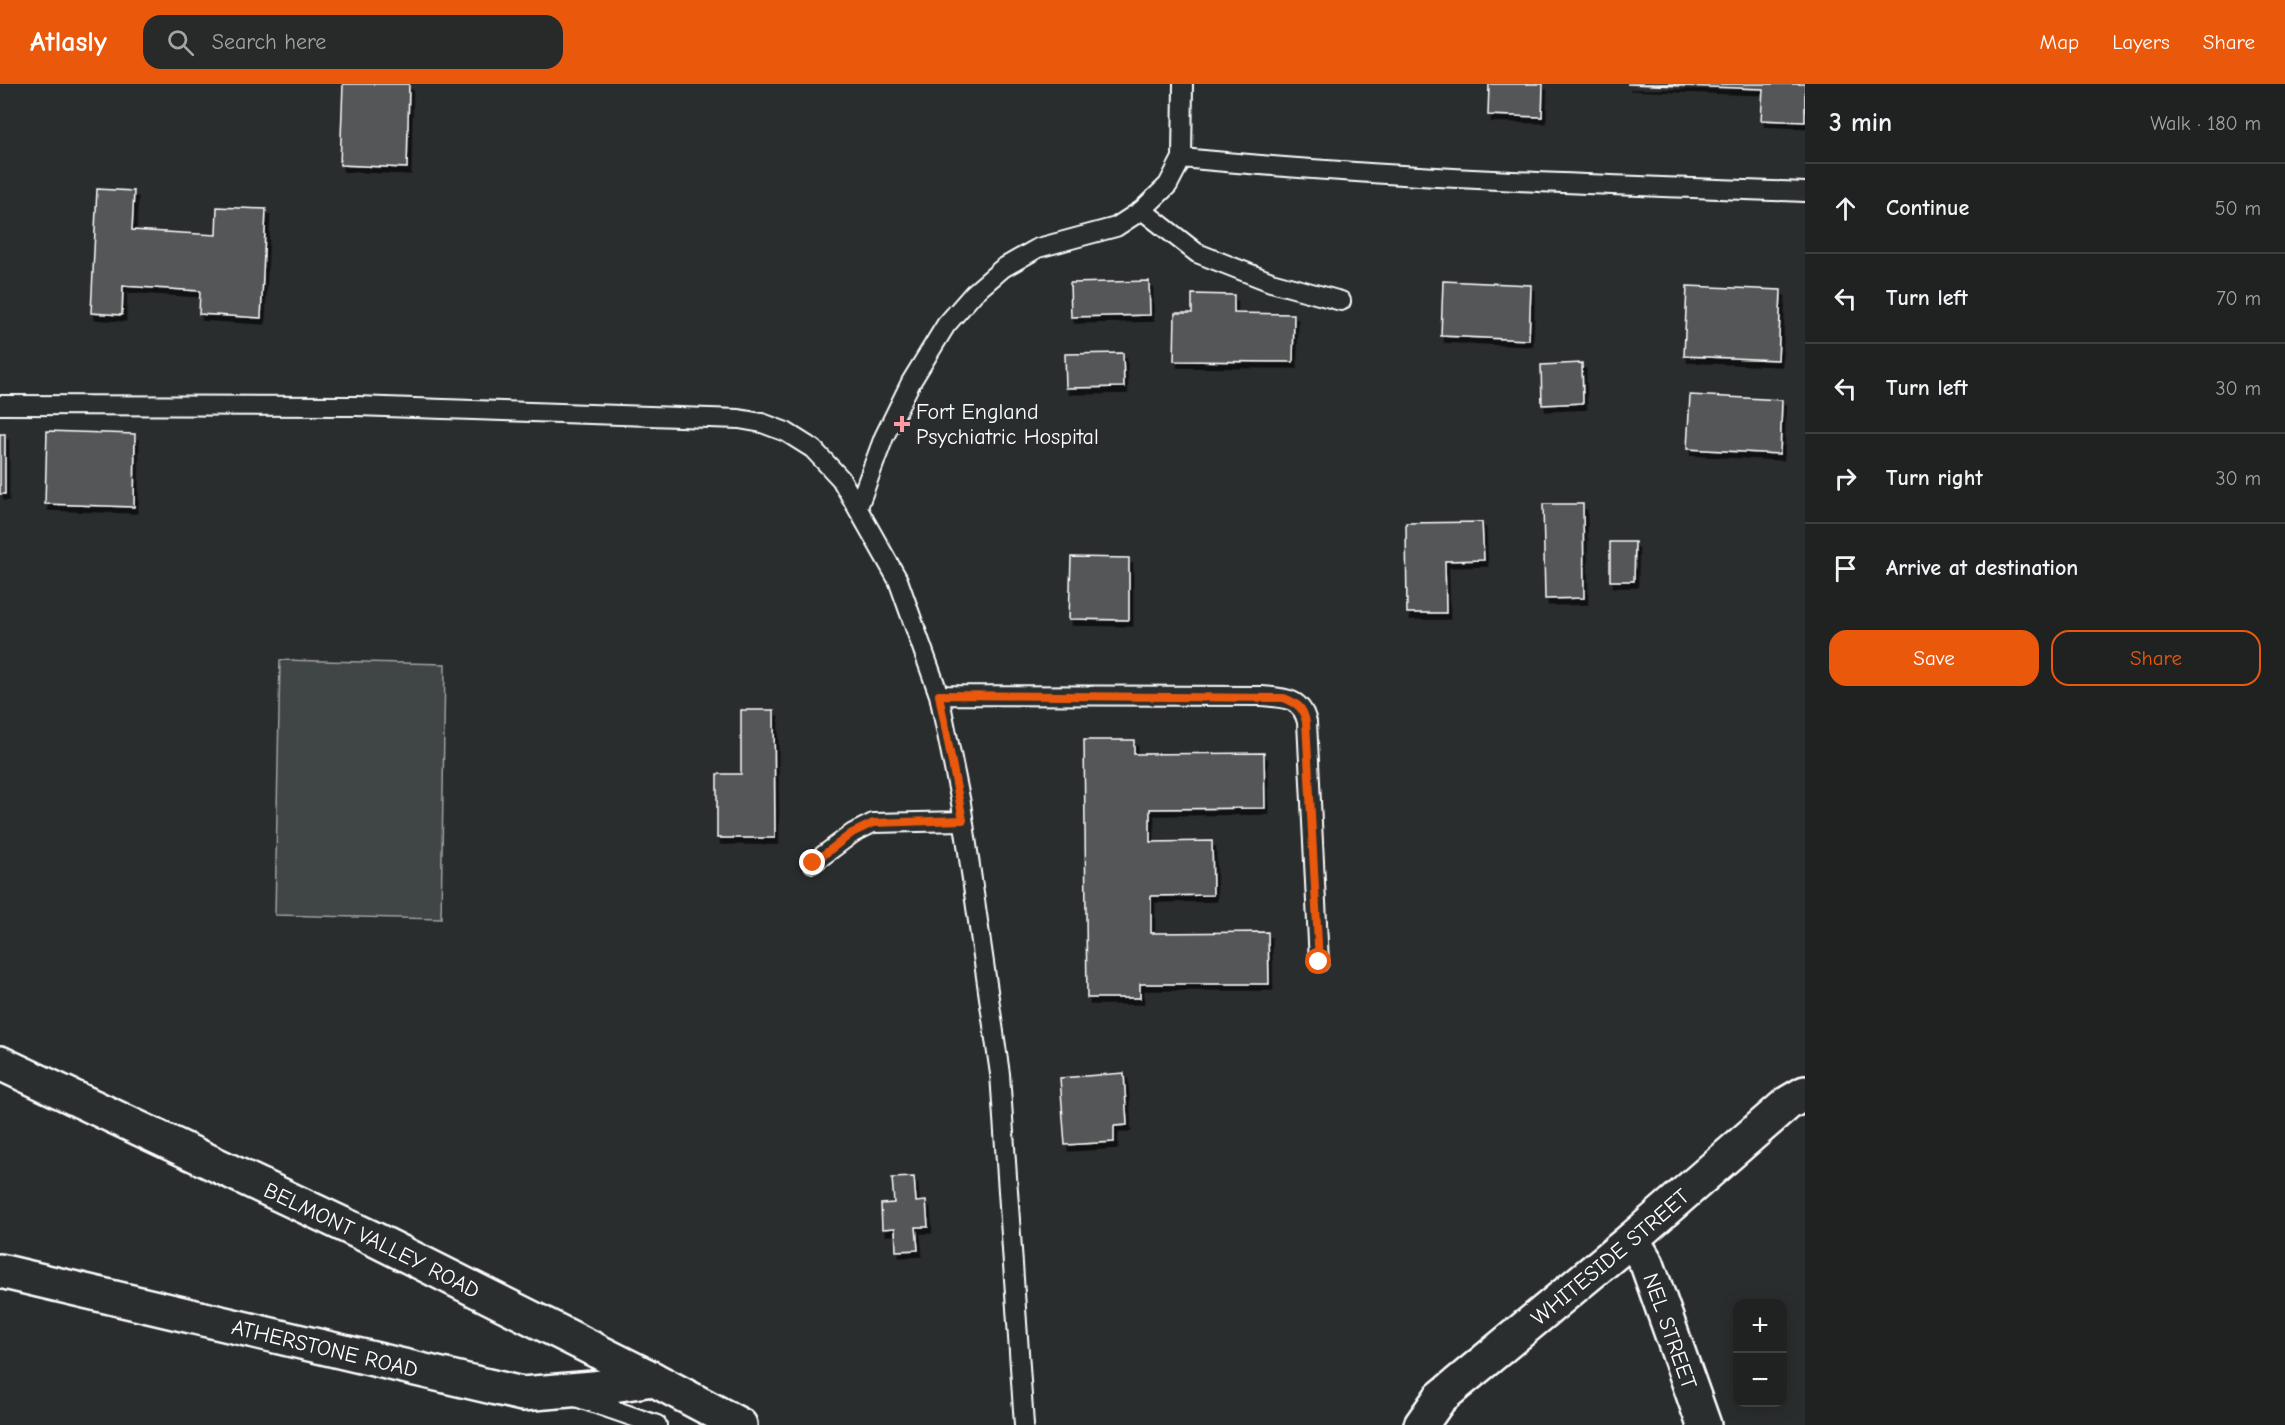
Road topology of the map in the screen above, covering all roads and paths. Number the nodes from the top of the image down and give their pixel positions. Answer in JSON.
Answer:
{"nodes":[{"id":1,"x":1184,"y":84,"type":"edge"},
{"id":2,"x":1182,"y":158,"type":"junction"},
{"id":3,"x":1805,"y":192,"type":"edge"},
{"id":4,"x":1142,"y":210,"type":"junction"},
{"id":5,"x":1341,"y":301,"type":"dead end"},
{"id":6,"x":0,"y":405,"type":"edge"},
{"id":7,"x":858,"y":507,"type":"junction"},
{"id":8,"x":939,"y":695,"type":"junction"},
{"id":9,"x":963,"y":820,"type":"junction"},
{"id":10,"x":813,"y":863,"type":"dead end"},
{"id":11,"x":1319,"y":962,"type":"dead end"},
{"id":12,"x":0,"y":1063,"type":"edge"},
{"id":13,"x":1805,"y":1093,"type":"edge"},
{"id":14,"x":1632,"y":1239,"type":"junction"},
{"id":15,"x":0,"y":1271,"type":"edge"},
{"id":16,"x":653,"y":1379,"type":"junction"},
{"id":17,"x":559,"y":1391,"type":"junction"},
{"id":18,"x":657,"y":1425,"type":"edge"},
{"id":19,"x":740,"y":1425,"type":"edge"},
{"id":20,"x":1024,"y":1425,"type":"edge"},
{"id":21,"x":1421,"y":1425,"type":"edge"},
{"id":22,"x":1704,"y":1425,"type":"edge"}],
"edges":[{"from":1,"to":2,"type":"lane"},
{"from":2,"to":3,"type":"lane"},
{"from":2,"to":4,"type":"lane"},
{"from":4,"to":5,"type":"lane"},
{"from":4,"to":7,"type":"lane"},
{"from":6,"to":7,"type":"lane"},
{"from":7,"to":8,"type":"lane"},
{"from":8,"to":9,"type":"lane"},
{"from":8,"to":11,"type":"lane"},
{"from":9,"to":10,"type":"lane"},
{"from":9,"to":20,"type":"lane"},
{"from":12,"to":16,"type":"street","name":"BELMONT VALLEY ROAD"},
{"from":13,"to":14,"type":"street","name":"WHITESIDE STREET"},
{"from":14,"to":21,"type":"street","name":"WHITESIDE STREET"},
{"from":14,"to":22,"type":"street","name":"NEL STREET"},
{"from":15,"to":17,"type":"street","name":"ATHERSTONE ROAD"},
{"from":16,"to":17,"type":"street","name":"ATHERSTONE ROAD"},
{"from":16,"to":19,"type":"street","name":"BELMONT VALLEY ROAD"},
{"from":17,"to":18,"type":"lane"}]}
